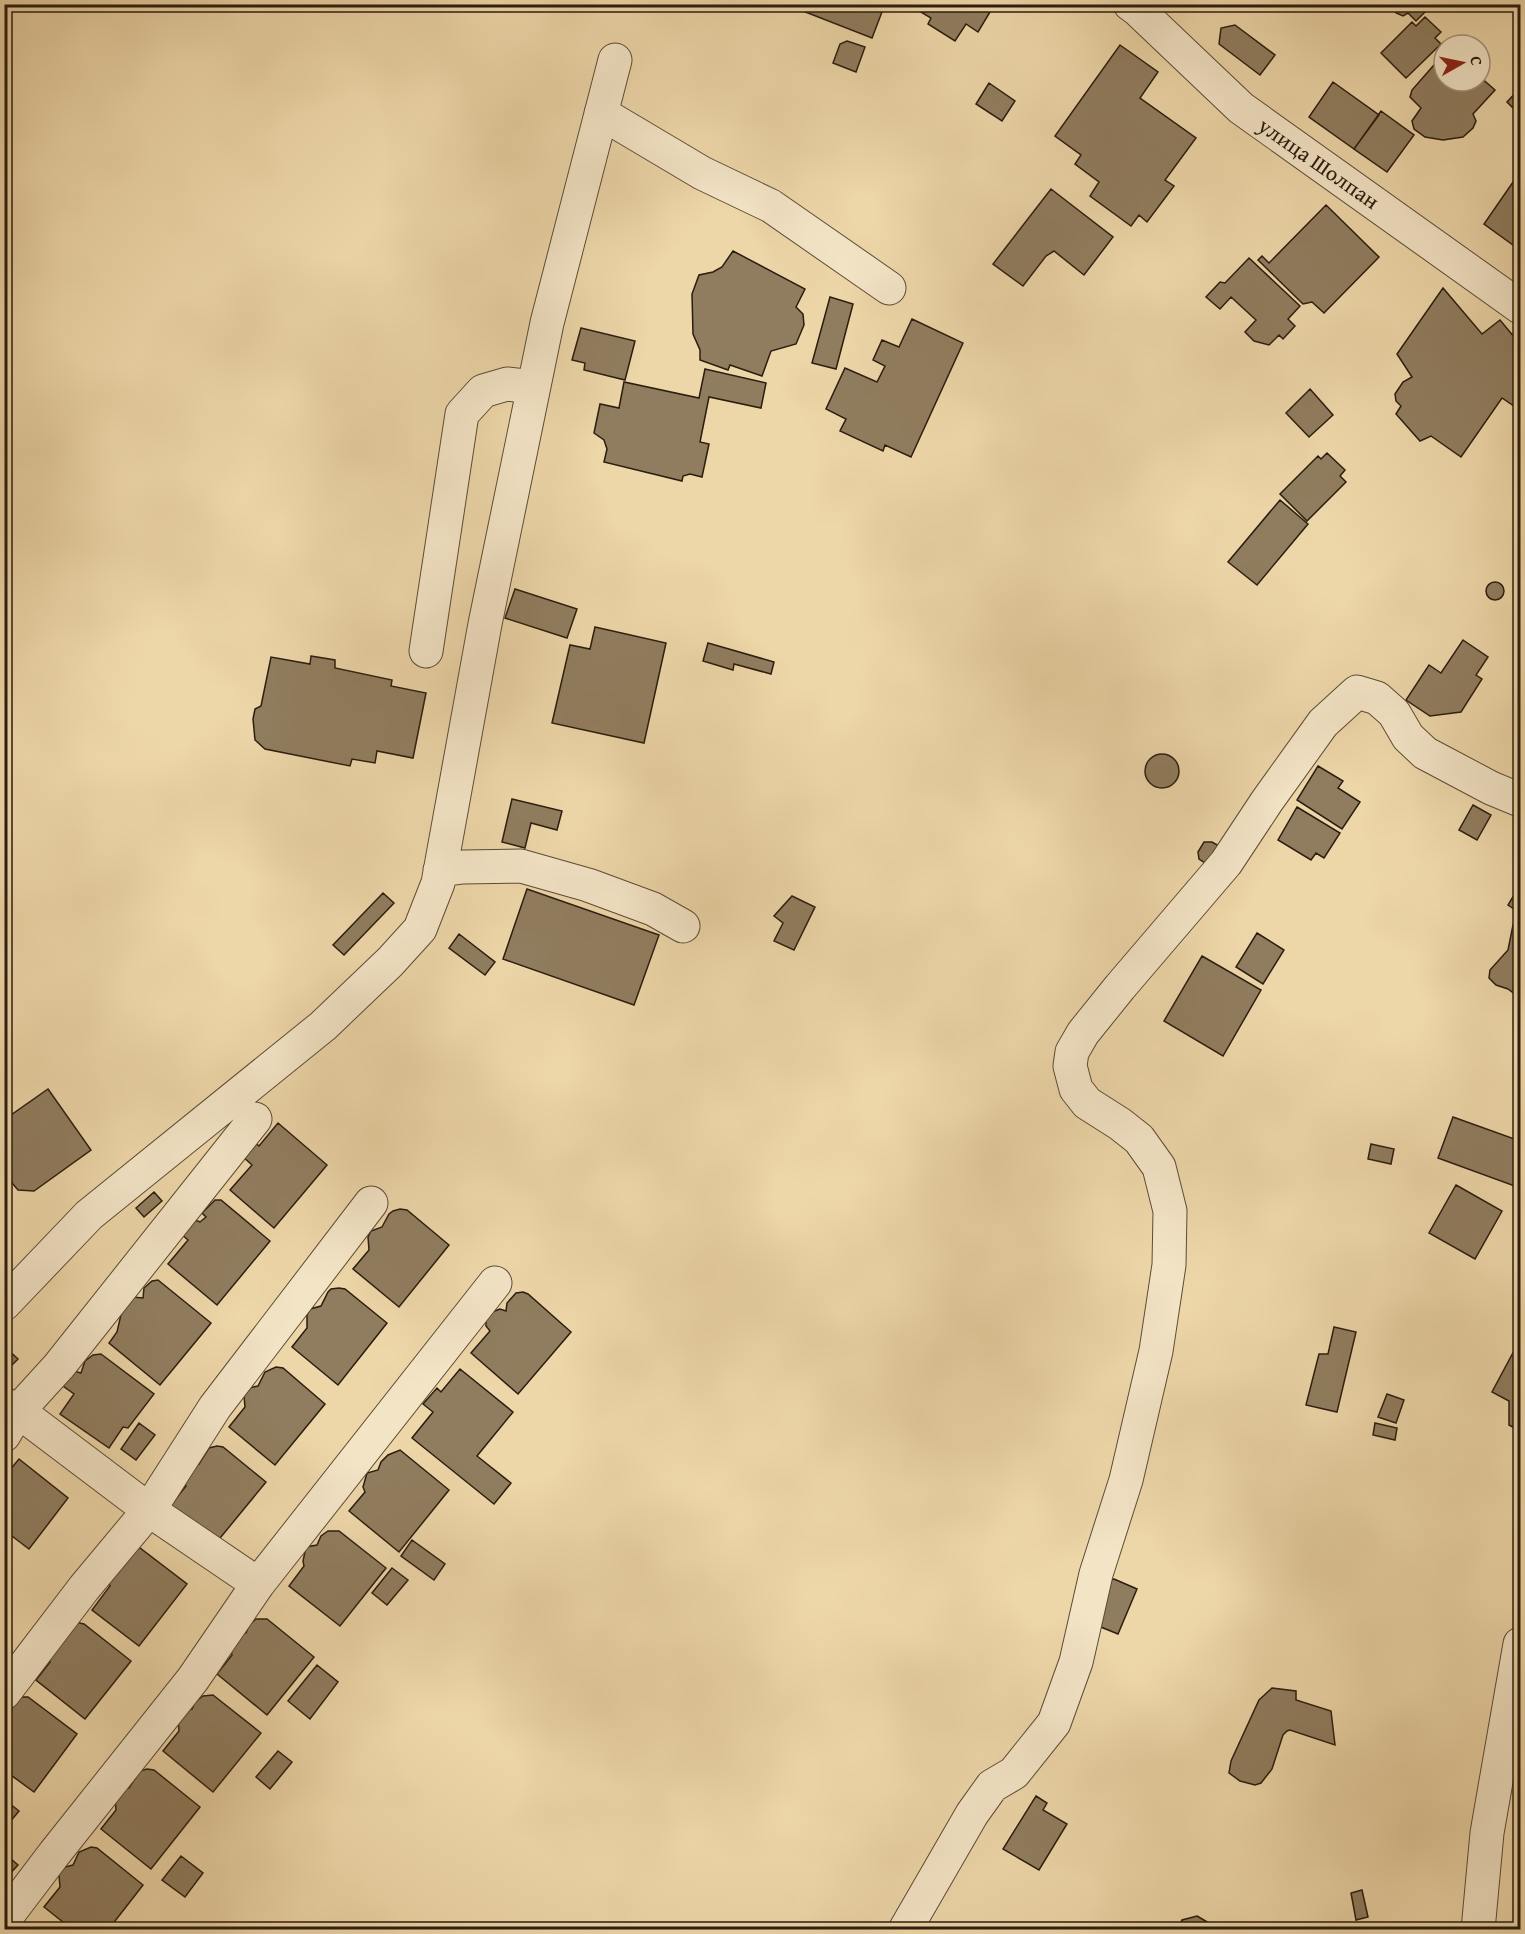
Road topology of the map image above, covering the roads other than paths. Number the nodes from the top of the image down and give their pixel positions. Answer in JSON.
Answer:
{"nodes":[{"id":1,"x":1137,"y":6,"type":"edge"},
{"id":2,"x":615,"y":60,"type":"dead end"},
{"id":3,"x":602,"y":113,"type":"junction"},
{"id":4,"x":889,"y":288,"type":"dead end"},
{"id":5,"x":1521,"y":307,"type":"edge"},
{"id":6,"x":533,"y":387,"type":"junction"},
{"id":7,"x":426,"y":651,"type":"dead end"},
{"id":8,"x":1521,"y":800,"type":"edge"},
{"id":9,"x":440,"y":870,"type":"junction"},
{"id":10,"x":683,"y":926,"type":"dead end"},
{"id":11,"x":255,"y":1119,"type":"dead end"},
{"id":12,"x":371,"y":1203,"type":"dead end"},
{"id":13,"x":495,"y":1283,"type":"dead end"},
{"id":14,"x":4,"y":1304,"type":"edge"},
{"id":15,"x":9,"y":1417,"type":"edge"},
{"id":16,"x":149,"y":1510,"type":"junction"},
{"id":17,"x":258,"y":1584,"type":"junction"},
{"id":18,"x":1521,"y":1644,"type":"edge"},
{"id":19,"x":4,"y":1693,"type":"edge"},
{"id":20,"x":4,"y":1920,"type":"edge"},
{"id":21,"x":904,"y":1929,"type":"edge"},
{"id":22,"x":1478,"y":1929,"type":"edge"}],
"edges":[{"from":1,"to":5,"type":"street","name":"улица Шолпан"},
{"from":2,"to":3,"type":"street"},
{"from":3,"to":4,"type":"street"},
{"from":3,"to":6,"type":"street"},
{"from":6,"to":7,"type":"street"},
{"from":6,"to":9,"type":"street"},
{"from":8,"to":21,"type":"street"},
{"from":9,"to":10,"type":"street"},
{"from":9,"to":14,"type":"street"},
{"from":11,"to":15,"type":"street"},
{"from":12,"to":16,"type":"street"},
{"from":13,"to":17,"type":"street"},
{"from":15,"to":16,"type":"street"},
{"from":16,"to":17,"type":"street"},
{"from":16,"to":19,"type":"street"},
{"from":17,"to":20,"type":"street"},
{"from":18,"to":22,"type":"street"}]}
